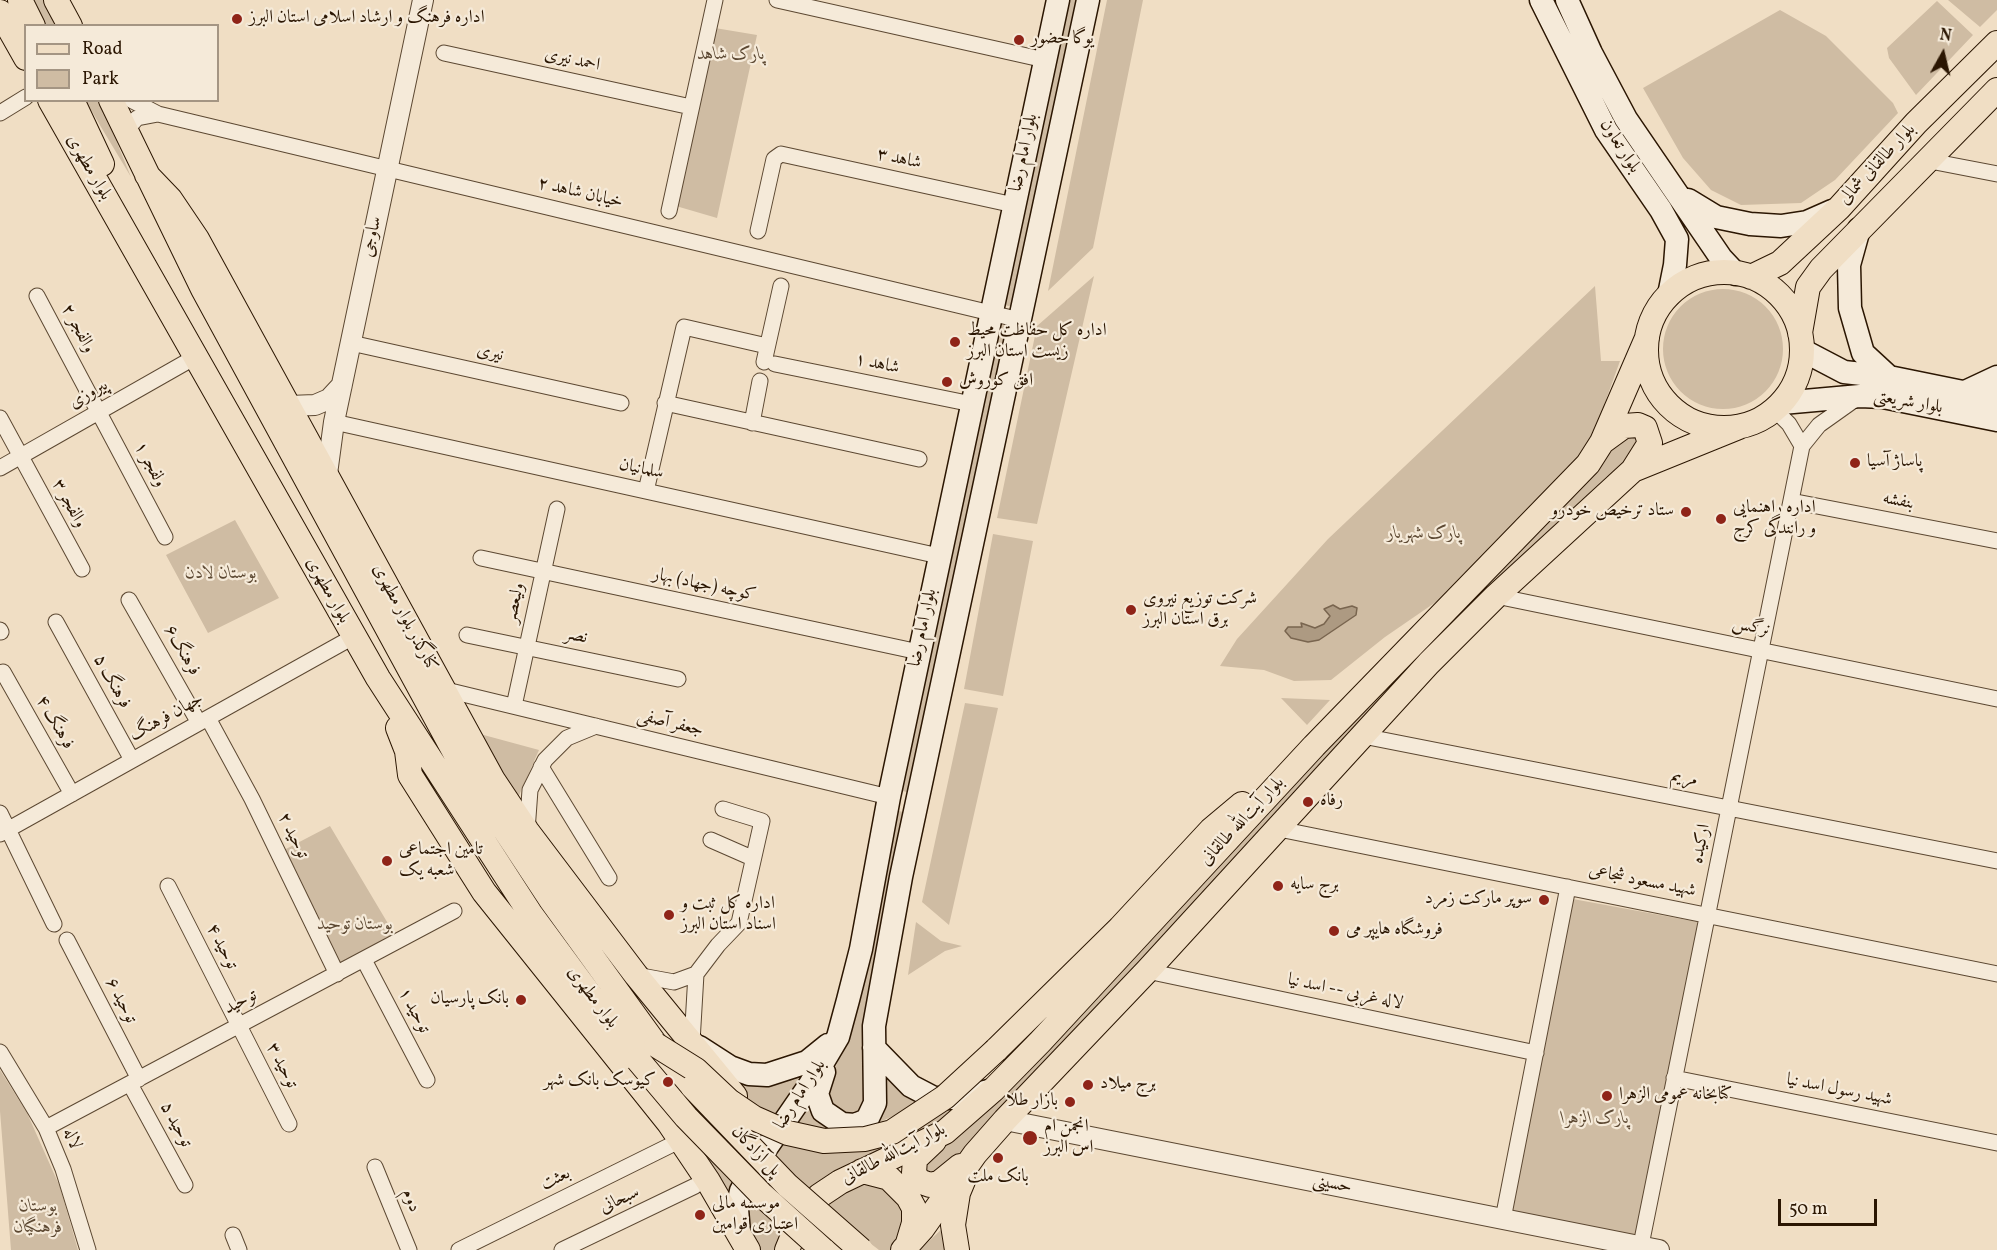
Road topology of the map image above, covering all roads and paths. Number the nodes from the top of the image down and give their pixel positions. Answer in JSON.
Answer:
{"nodes":[{"id":1,"x":20,"y":0,"type":"edge"},
{"id":2,"x":56,"y":0,"type":"edge"},
{"id":3,"x":63,"y":0,"type":"edge"},
{"id":4,"x":423,"y":0,"type":"edge"},
{"id":5,"x":715,"y":0,"type":"edge"},
{"id":6,"x":777,"y":0,"type":"edge"},
{"id":7,"x":1058,"y":0,"type":"edge"},
{"id":8,"x":1088,"y":0,"type":"edge"},
{"id":9,"x":1541,"y":0,"type":"edge"},
{"id":10,"x":1568,"y":0,"type":"edge"},
{"id":11,"x":0,"y":12,"type":"edge"},
{"id":12,"x":32,"y":24,"type":"edge"},
{"id":13,"x":69,"y":24,"type":"edge"},
{"id":14,"x":74,"y":24,"type":"edge"},
{"id":15,"x":1997,"y":43,"type":"edge"},
{"id":16,"x":24,"y":54,"type":"edge"},
{"id":17,"x":444,"y":54,"type":"dead end"},
{"id":18,"x":1045,"y":60,"type":"junction"},
{"id":19,"x":1997,"y":90,"type":"edge"},
{"id":20,"x":24,"y":98,"type":"edge"},
{"id":21,"x":51,"y":102,"type":"edge"},
{"id":22,"x":73,"y":102,"type":"edge"},
{"id":23,"x":112,"y":102,"type":"edge"},
{"id":24,"x":134,"y":102,"type":"edge"},
{"id":25,"x":691,"y":106,"type":"junction"},
{"id":26,"x":0,"y":113,"type":"edge"},
{"id":27,"x":158,"y":114,"type":"junction"},
{"id":28,"x":130,"y":143,"type":"junction"},
{"id":29,"x":1930,"y":161,"type":"junction"},
{"id":30,"x":388,"y":168,"type":"junction"},
{"id":31,"x":1997,"y":174,"type":"edge"},
{"id":32,"x":147,"y":175,"type":"junction"},
{"id":33,"x":1681,"y":196,"type":"junction"},
{"id":34,"x":1014,"y":205,"type":"junction"},
{"id":35,"x":1839,"y":208,"type":"junction"},
{"id":36,"x":669,"y":211,"type":"dead end"},
{"id":37,"x":1700,"y":226,"type":"junction"},
{"id":38,"x":1859,"y":228,"type":"junction"},
{"id":39,"x":758,"y":231,"type":"dead end"},
{"id":40,"x":1677,"y":239,"type":"junction"},
{"id":41,"x":1803,"y":242,"type":"junction"},
{"id":42,"x":142,"y":259,"type":"junction"},
{"id":43,"x":1826,"y":264,"type":"junction"},
{"id":44,"x":1743,"y":275,"type":"junction"},
{"id":45,"x":781,"y":286,"type":"dead end"},
{"id":46,"x":37,"y":296,"type":"dead end"},
{"id":47,"x":1669,"y":296,"type":"junction"},
{"id":48,"x":992,"y":313,"type":"junction"},
{"id":49,"x":1020,"y":320,"type":"junction"},
{"id":50,"x":1647,"y":338,"type":"junction"},
{"id":51,"x":1801,"y":341,"type":"junction"},
{"id":52,"x":351,"y":343,"type":"junction"},
{"id":53,"x":767,"y":346,"type":"junction"},
{"id":54,"x":197,"y":356,"type":"junction"},
{"id":55,"x":1844,"y":372,"type":"junction"},
{"id":56,"x":1889,"y":377,"type":"junction"},
{"id":57,"x":1997,"y":377,"type":"edge"},
{"id":58,"x":760,"y":381,"type":"dead end"},
{"id":59,"x":342,"y":385,"type":"junction"},
{"id":60,"x":1965,"y":392,"type":"junction"},
{"id":61,"x":1851,"y":397,"type":"junction"},
{"id":62,"x":1997,"y":399,"type":"edge"},
{"id":63,"x":621,"y":403,"type":"dead end"},
{"id":64,"x":665,"y":403,"type":"junction"},
{"id":65,"x":972,"y":404,"type":"junction"},
{"id":66,"x":290,"y":406,"type":"junction"},
{"id":67,"x":1778,"y":407,"type":"junction"},
{"id":68,"x":99,"y":412,"type":"junction"},
{"id":69,"x":0,"y":418,"type":"edge"},
{"id":70,"x":1997,"y":420,"type":"edge"},
{"id":71,"x":334,"y":422,"type":"junction"},
{"id":72,"x":752,"y":423,"type":"junction"},
{"id":73,"x":1739,"y":427,"type":"junction"},
{"id":74,"x":1602,"y":442,"type":"junction"},
{"id":75,"x":1802,"y":446,"type":"junction"},
{"id":76,"x":20,"y":457,"type":"junction"},
{"id":77,"x":919,"y":459,"type":"dead end"},
{"id":78,"x":0,"y":468,"type":"edge"},
{"id":79,"x":1633,"y":470,"type":"junction"},
{"id":80,"x":327,"y":474,"type":"junction"},
{"id":81,"x":646,"y":491,"type":"junction"},
{"id":82,"x":1791,"y":501,"type":"junction"},
{"id":83,"x":557,"y":509,"type":"dead end"},
{"id":84,"x":165,"y":537,"type":"dead end"},
{"id":85,"x":1997,"y":541,"type":"edge"},
{"id":86,"x":939,"y":556,"type":"junction"},
{"id":87,"x":481,"y":558,"type":"dead end"},
{"id":88,"x":82,"y":569,"type":"dead end"},
{"id":89,"x":543,"y":571,"type":"junction"},
{"id":90,"x":1496,"y":596,"type":"junction"},
{"id":91,"x":129,"y":600,"type":"dead end"},
{"id":92,"x":56,"y":622,"type":"dead end"},
{"id":93,"x":467,"y":634,"type":"dead end"},
{"id":94,"x":353,"y":637,"type":"junction"},
{"id":95,"x":527,"y":647,"type":"junction"},
{"id":96,"x":1761,"y":651,"type":"junction"},
{"id":97,"x":919,"y":652,"type":"junction"},
{"id":98,"x":3,"y":672,"type":"dead end"},
{"id":99,"x":378,"y":678,"type":"junction"},
{"id":100,"x":678,"y":679,"type":"dead end"},
{"id":101,"x":442,"y":689,"type":"junction"},
{"id":102,"x":1997,"y":699,"type":"edge"},
{"id":103,"x":514,"y":706,"type":"junction"},
{"id":104,"x":203,"y":720,"type":"junction"},
{"id":105,"x":596,"y":726,"type":"junction"},
{"id":106,"x":1363,"y":736,"type":"junction"},
{"id":107,"x":1314,"y":746,"type":"junction"},
{"id":108,"x":132,"y":760,"type":"junction"},
{"id":109,"x":541,"y":767,"type":"junction"},
{"id":110,"x":72,"y":794,"type":"junction"},
{"id":111,"x":889,"y":797,"type":"junction"},
{"id":112,"x":723,"y":808,"type":"dead end"},
{"id":113,"x":1729,"y":808,"type":"junction"},
{"id":114,"x":0,"y":813,"type":"edge"},
{"id":115,"x":1279,"y":829,"type":"junction"},
{"id":116,"x":527,"y":831,"type":"junction"},
{"id":117,"x":4,"y":832,"type":"edge"},
{"id":118,"x":711,"y":840,"type":"dead end"},
{"id":119,"x":752,"y":858,"type":"junction"},
{"id":120,"x":1997,"y":861,"type":"edge"},
{"id":121,"x":609,"y":878,"type":"dead end"},
{"id":122,"x":168,"y":886,"type":"dead end"},
{"id":123,"x":1568,"y":887,"type":"junction"},
{"id":124,"x":454,"y":912,"type":"dead end"},
{"id":125,"x":1707,"y":915,"type":"junction"},
{"id":126,"x":54,"y":924,"type":"dead end"},
{"id":127,"x":67,"y":940,"type":"dead end"},
{"id":128,"x":363,"y":960,"type":"junction"},
{"id":129,"x":1147,"y":971,"type":"junction"},
{"id":130,"x":337,"y":974,"type":"junction"},
{"id":131,"x":696,"y":974,"type":"junction"},
{"id":132,"x":1997,"y":974,"type":"edge"},
{"id":133,"x":636,"y":975,"type":"junction"},
{"id":134,"x":238,"y":1026,"type":"junction"},
{"id":135,"x":838,"y":1037,"type":"junction"},
{"id":136,"x":692,"y":1042,"type":"junction"},
{"id":137,"x":874,"y":1048,"type":"junction"},
{"id":138,"x":0,"y":1052,"type":"edge"},
{"id":139,"x":647,"y":1053,"type":"junction"},
{"id":140,"x":1536,"y":1053,"type":"junction"},
{"id":141,"x":1674,"y":1078,"type":"junction"},
{"id":142,"x":427,"y":1080,"type":"dead end"},
{"id":143,"x":134,"y":1081,"type":"junction"},
{"id":144,"x":993,"y":1089,"type":"junction"},
{"id":145,"x":1005,"y":1120,"type":"junction"},
{"id":146,"x":289,"y":1124,"type":"dead end"},
{"id":147,"x":46,"y":1128,"type":"junction"},
{"id":148,"x":945,"y":1132,"type":"junction"},
{"id":149,"x":670,"y":1134,"type":"junction"},
{"id":150,"x":1997,"y":1143,"type":"edge"},
{"id":151,"x":975,"y":1154,"type":"junction"},
{"id":152,"x":375,"y":1167,"type":"dead end"},
{"id":153,"x":862,"y":1171,"type":"junction"},
{"id":154,"x":185,"y":1185,"type":"dead end"},
{"id":155,"x":695,"y":1186,"type":"dead end"},
{"id":156,"x":1503,"y":1219,"type":"junction"},
{"id":157,"x":233,"y":1235,"type":"dead end"},
{"id":158,"x":741,"y":1245,"type":"edge"},
{"id":159,"x":905,"y":1248,"type":"edge"},
{"id":160,"x":1646,"y":1249,"type":"edge"},
{"id":161,"x":88,"y":1250,"type":"edge"},
{"id":162,"x":239,"y":1250,"type":"edge"},
{"id":163,"x":409,"y":1250,"type":"edge"},
{"id":164,"x":459,"y":1250,"type":"edge"},
{"id":165,"x":562,"y":1250,"type":"edge"},
{"id":166,"x":787,"y":1250,"type":"edge"},
{"id":167,"x":823,"y":1250,"type":"edge"},
{"id":168,"x":861,"y":1250,"type":"edge"},
{"id":169,"x":957,"y":1250,"type":"edge"}],
"edges":[{"from":1,"to":12,"type":"main road"},
{"from":2,"to":13,"type":"main road"},
{"from":3,"to":14,"type":"main road"},
{"from":4,"to":30,"type":"street","name":"ساوجی"},
{"from":5,"to":25,"type":"street"},
{"from":6,"to":18,"type":"street"},
{"from":7,"to":18,"type":"main road","name":"بلوار امام رضا"},
{"from":8,"to":49,"type":"main road","name":"بلوار امام رضا"},
{"from":9,"to":40,"type":"main road","name":"بلوار تعاون"},
{"from":10,"to":33,"type":"main road","name":"بلوار تعاون"},
{"from":11,"to":16,"type":"main road"},
{"from":15,"to":35,"type":"main road","name":"بلوار طالقانی شمالی"},
{"from":17,"to":25,"type":"street","name":"احمد نیری"},
{"from":18,"to":34,"type":"main road","name":"بلوار امام رضا"},
{"from":19,"to":29,"type":"main road","name":"بلوار طالقانی شمالی"},
{"from":20,"to":26,"type":"street"},
{"from":21,"to":42,"type":"main road","name":"بلوار مطهری"},
{"from":22,"to":42,"type":"main road"},
{"from":23,"to":28,"type":"main road","name":"بلوار مطهری"},
{"from":24,"to":27,"type":"street","name":"خیابان شاهد ۲"},
{"from":25,"to":36,"type":"street"},
{"from":27,"to":28,"type":"street"},
{"from":27,"to":30,"type":"street","name":"خیابان شاهد ۲"},
{"from":28,"to":32,"type":"main road","name":"بلوار مطهری"},
{"from":29,"to":31,"type":"street"},
{"from":29,"to":38,"type":"main road","name":"بلوار طالقانی شمالی"},
{"from":30,"to":48,"type":"street","name":"خیابان شاهد ۲"},
{"from":30,"to":52,"type":"street","name":"ساوجی"},
{"from":32,"to":66,"type":"main road","name":"کنارگذر بلوار مطهری"},
{"from":32,"to":139,"type":"main road","name":"بلوار مطهری"},
{"from":33,"to":35,"type":"main road"},
{"from":33,"to":37,"type":"main road","name":"بلوار تعاون"},
{"from":34,"to":39,"type":"street","name":"شاهد ۳"},
{"from":34,"to":48,"type":"main road","name":"بلوار امام رضا"},
{"from":35,"to":41,"type":"main road","name":"بلوار طالقانی شمالی"},
{"from":37,"to":40,"type":"main road"},
{"from":37,"to":44,"type":"main road","name":"بلوار تعاون"},
{"from":38,"to":43,"type":"main road","name":"بلوار طالقانی شمالی"},
{"from":38,"to":56,"type":"main road"},
{"from":40,"to":47,"type":"main road"},
{"from":41,"to":43,"type":"main road"},
{"from":41,"to":44,"type":"main road","name":"بلوار طالقانی شمالی"},
{"from":42,"to":54,"type":"main road","name":"بلوار مطهری"},
{"from":43,"to":51,"type":"main road","name":"بلوار طالقانی شمالی"},
{"from":44,"to":47,"type":"main road"},
{"from":44,"to":51,"type":"main road"},
{"from":45,"to":53,"type":"street"},
{"from":46,"to":68,"type":"street","name":"والفجر ۲"},
{"from":47,"to":50,"type":"main road"},
{"from":48,"to":49,"type":"street","name":"خیابان شاهد ۲"},
{"from":48,"to":65,"type":"main road","name":"بلوار امام رضا"},
{"from":49,"to":137,"type":"main road","name":"بلوار امام رضا"},
{"from":50,"to":73,"type":"main road"},
{"from":50,"to":74,"type":"main road","name":"بلوار آیت‌الله طالقانی"},
{"from":51,"to":55,"type":"main road","name":"بلوار شریعتی"},
{"from":51,"to":67,"type":"main road"},
{"from":52,"to":59,"type":"street","name":"ساوجی"},
{"from":52,"to":63,"type":"street","name":"نیری"},
{"from":53,"to":64,"type":"street"},
{"from":53,"to":65,"type":"street","name":"شاهد ۱"},
{"from":54,"to":68,"type":"street","name":"پیروزی"},
{"from":54,"to":94,"type":"main road","name":"بلوار مطهری"},
{"from":55,"to":56,"type":"main road","name":"بلوار شریعتی"},
{"from":55,"to":61,"type":"main road"},
{"from":56,"to":60,"type":"main road","name":"بلوار شریعتی"},
{"from":57,"to":60,"type":"main road"},
{"from":58,"to":72,"type":"street"},
{"from":59,"to":66,"type":"street"},
{"from":59,"to":71,"type":"street","name":"ساوجی"},
{"from":60,"to":62,"type":"main road","name":"بلوار شریعتی"},
{"from":61,"to":67,"type":"main road","name":"بلوار شریعتی"},
{"from":61,"to":70,"type":"main road","name":"بلوار شریعتی"},
{"from":61,"to":75,"type":"street","name":"ارکیده"},
{"from":64,"to":72,"type":"street"},
{"from":64,"to":81,"type":"street"},
{"from":65,"to":86,"type":"main road","name":"بلوار امام رضا"},
{"from":66,"to":80,"type":"main road","name":"کنارگذر بلوار مطهری"},
{"from":67,"to":73,"type":"main road"},
{"from":67,"to":75,"type":"street"},
{"from":68,"to":76,"type":"street","name":"پیروزی"},
{"from":68,"to":84,"type":"street","name":"ولفجر ۱"},
{"from":69,"to":76,"type":"street","name":"والفجر ۳"},
{"from":71,"to":80,"type":"street","name":"ساوجی"},
{"from":71,"to":81,"type":"street","name":"سلمانیان"},
{"from":72,"to":77,"type":"street"},
{"from":73,"to":79,"type":"main road","name":"بلوار آیت‌الله طالقانی"},
{"from":74,"to":79,"type":"main road"},
{"from":74,"to":107,"type":"main road","name":"بلوار آیت‌الله طالقانی"},
{"from":75,"to":82,"type":"street","name":"ارکیده"},
{"from":76,"to":78,"type":"street","name":"پیروزی"},
{"from":76,"to":88,"type":"street","name":"والفجر ۳"},
{"from":79,"to":90,"type":"main road","name":"بلوار آیت‌الله طالقانی"},
{"from":80,"to":101,"type":"main road","name":"کنارگذر بلوار مطهری"},
{"from":81,"to":86,"type":"street","name":"سلمانیان"},
{"from":82,"to":85,"type":"street","name":"بنفشه"},
{"from":82,"to":96,"type":"street","name":"ارکیده"},
{"from":83,"to":89,"type":"street","name":"ولیعصر"},
{"from":86,"to":97,"type":"main road","name":"بلوار امام رضا"},
{"from":87,"to":89,"type":"street","name":"کوچه (جهاد) بهار"},
{"from":89,"to":95,"type":"street","name":"ولیعصر"},
{"from":89,"to":97,"type":"street","name":"کوچه (جهاد) بهار"},
{"from":90,"to":96,"type":"street","name":"نرگس"},
{"from":90,"to":106,"type":"main road","name":"بلوار آیت‌الله طالقانی"},
{"from":91,"to":104,"type":"street","name":"فرهنگ۶"},
{"from":92,"to":108,"type":"street","name":"فرهنگ ۵"},
{"from":93,"to":95,"type":"street","name":"نصر"},
{"from":94,"to":99,"type":"main road","name":"بلوار مطهری"},
{"from":94,"to":104,"type":"street","name":"جهان فرهنگ"},
{"from":95,"to":100,"type":"street","name":"نصر"},
{"from":95,"to":103,"type":"street","name":"ولیعصر"},
{"from":96,"to":102,"type":"street","name":"نرگس"},
{"from":96,"to":113,"type":"street","name":"ارکیده"},
{"from":97,"to":111,"type":"main road","name":"بلوار امام رضا"},
{"from":98,"to":110,"type":"street","name":"فرهنگ ۴"},
{"from":99,"to":139,"type":"main road","name":"بلوار مطهری"},
{"from":99,"to":149,"type":"main road"},
{"from":101,"to":103,"type":"street","name":"جعفر آصفی"},
{"from":101,"to":116,"type":"main road","name":"کنارگذر بلوار مطهری"},
{"from":103,"to":105,"type":"street","name":"جعفر آصفی"},
{"from":104,"to":108,"type":"street","name":"جهان فرهنگ"},
{"from":104,"to":130,"type":"street","name":"توحید ۲"},
{"from":105,"to":109,"type":"street"},
{"from":105,"to":111,"type":"street","name":"جعفر آصفی"},
{"from":106,"to":113,"type":"street","name":"مریم"},
{"from":106,"to":115,"type":"main road","name":"بلوار آیت‌الله طالقانی"},
{"from":107,"to":139,"type":"main road","bridge":true},
{"from":107,"to":144,"type":"main road","name":"بلوار آیت‌الله طالقانی"},
{"from":108,"to":110,"type":"street","name":"جهان فرهنگ"},
{"from":109,"to":116,"type":"street"},
{"from":109,"to":121,"type":"street"},
{"from":110,"to":117,"type":"street","name":"جهان فرهنگ"},
{"from":111,"to":135,"type":"main road","name":"بلوار امام رضا"},
{"from":112,"to":119,"type":"street"},
{"from":113,"to":120,"type":"street","name":"مریم"},
{"from":113,"to":125,"type":"street","name":"ارکیده"},
{"from":114,"to":117,"type":"street"},
{"from":115,"to":123,"type":"street","name":"شهید مسعود شجاعی"},
{"from":115,"to":129,"type":"main road","name":"بلوار آیت‌الله طالقانی"},
{"from":116,"to":133,"type":"main road","name":"کنارگذر بلوار مطهری"},
{"from":117,"to":126,"type":"street"},
{"from":118,"to":119,"type":"street"},
{"from":119,"to":131,"type":"street"},
{"from":122,"to":134,"type":"street","name":"توحید ۴"},
{"from":123,"to":125,"type":"street","name":"شهید مسعود شجاعی"},
{"from":123,"to":140,"type":"street"},
{"from":124,"to":128,"type":"street","name":"توحید"},
{"from":125,"to":132,"type":"street","name":"شهید مسعود شجاعی"},
{"from":125,"to":141,"type":"street","name":"ارکیده"},
{"from":127,"to":143,"type":"street","name":"توحید ۶"},
{"from":128,"to":130,"type":"street","name":"توحید"},
{"from":128,"to":142,"type":"street","name":"توحید ۱"},
{"from":129,"to":140,"type":"street","name":"لاله غربی -- اسد نیا"},
{"from":129,"to":145,"type":"main road","name":"بلوار آیت‌الله طالقانی"},
{"from":130,"to":134,"type":"street","name":"توحید"},
{"from":131,"to":133,"type":"street"},
{"from":131,"to":136,"type":"street"},
{"from":133,"to":136,"type":"main road","name":"کنارگذر بلوار مطهری"},
{"from":134,"to":143,"type":"street","name":"توحید"},
{"from":134,"to":146,"type":"street","name":"توحید ۳"},
{"from":135,"to":136,"type":"main road"},
{"from":135,"to":137,"type":"main road","name":"بلوار امام رضا"},
{"from":135,"to":158,"type":"main road","name":"بلوار امام رضا"},
{"from":136,"to":149,"type":"main road","name":"کنارگذر بلوار مطهری"},
{"from":137,"to":144,"type":"main road"},
{"from":138,"to":147,"type":"street","name":"لاله"},
{"from":139,"to":167,"type":"main road","name":"پل آزادگان","bridge":true},
{"from":139,"to":168,"type":"main road","name":"پل آزادگان","bridge":true},
{"from":140,"to":156,"type":"street"},
{"from":141,"to":150,"type":"street","name":"شهید رسول اسد نیا"},
{"from":141,"to":160,"type":"street","name":"ارکیده"},
{"from":143,"to":147,"type":"street","name":"توحید"},
{"from":143,"to":154,"type":"street","name":"توحید ۵"},
{"from":144,"to":148,"type":"main road","name":"بلوار آیت‌الله طالقانی"},
{"from":145,"to":151,"type":"main road","name":"بلوار آیت‌الله طالقانی"},
{"from":145,"to":156,"type":"street","name":"حسینی"},
{"from":147,"to":161,"type":"street","name":"لاله"},
{"from":148,"to":151,"type":"main road"},
{"from":148,"to":153,"type":"main road","name":"بلوار آیت‌الله طالقانی"},
{"from":149,"to":158,"type":"main road"},
{"from":149,"to":164,"type":"street","name":"بعثت"},
{"from":151,"to":159,"type":"main road","name":"بلوار آیت‌الله طالقانی"},
{"from":151,"to":169,"type":"main road"},
{"from":152,"to":163,"type":"street","name":"دوم"},
{"from":153,"to":159,"type":"main road"},
{"from":153,"to":166,"type":"main road","name":"بلوار آیت‌الله طالقانی"},
{"from":155,"to":165,"type":"street","name":"سبحانی"},
{"from":156,"to":160,"type":"street","name":"حسینی"},
{"from":157,"to":162,"type":"street"}]}
